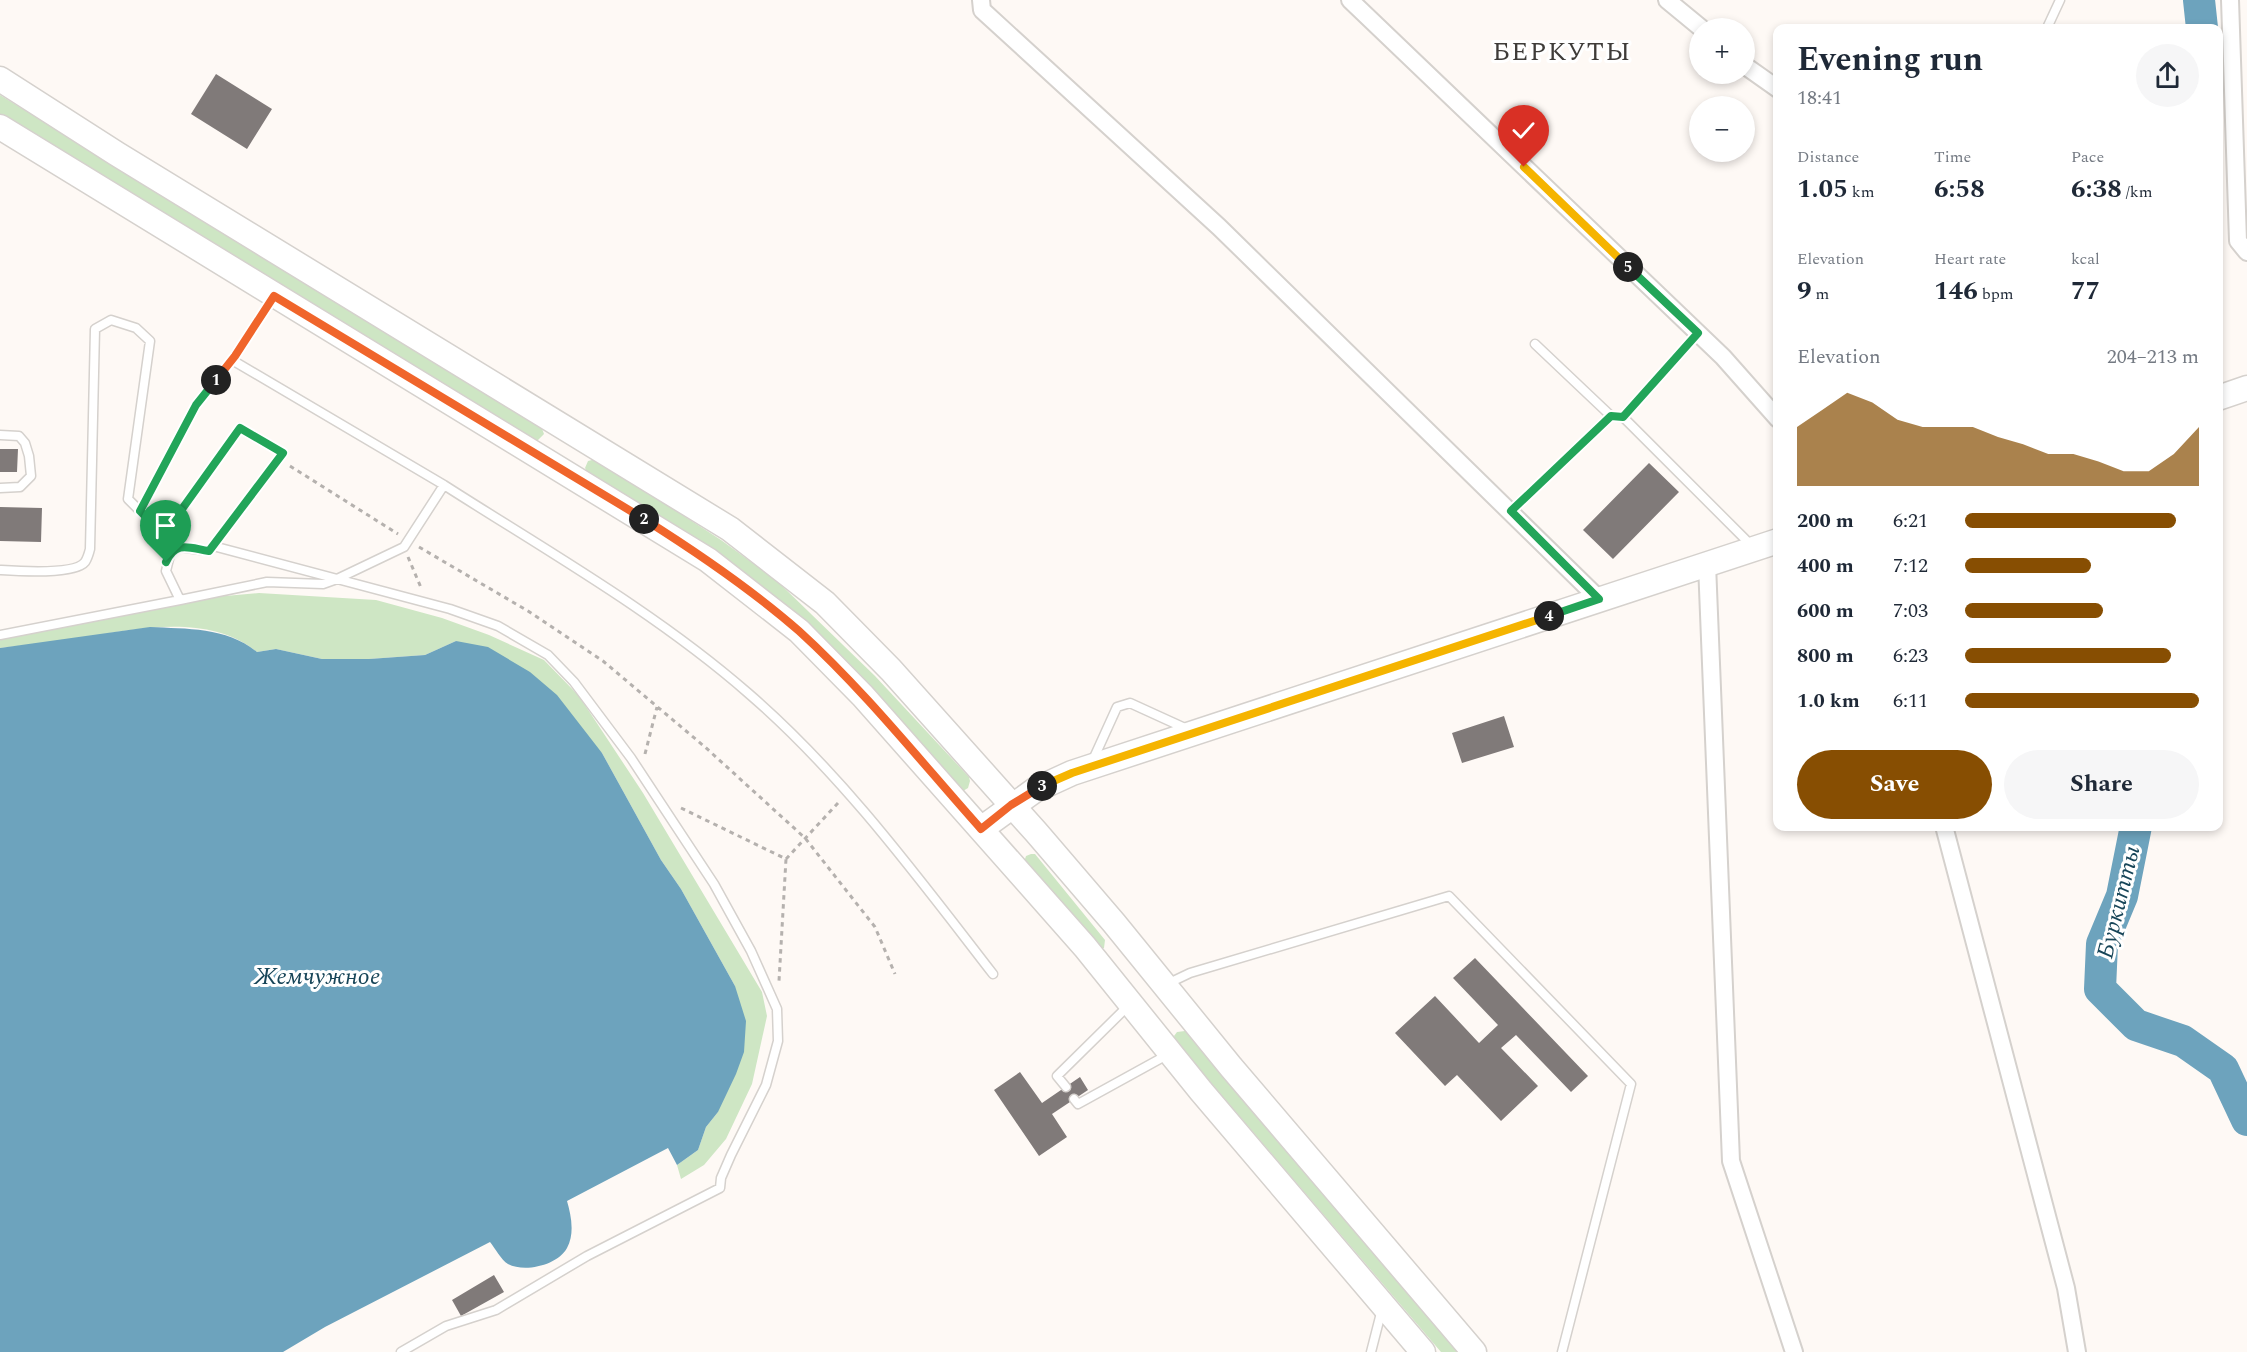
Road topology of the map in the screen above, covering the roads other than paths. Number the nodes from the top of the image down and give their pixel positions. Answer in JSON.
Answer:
{"nodes":[{"id":1,"x":981,"y":0,"type":"edge"},
{"id":2,"x":1350,"y":0,"type":"edge"},
{"id":3,"x":1667,"y":0,"type":"edge"},
{"id":4,"x":2060,"y":0,"type":"edge"},
{"id":5,"x":2230,"y":0,"type":"edge"},
{"id":6,"x":1689,"y":18,"type":"edge"},
{"id":7,"x":2049,"y":24,"type":"edge"},
{"id":8,"x":1755,"y":73,"type":"edge"},
{"id":9,"x":0,"y":79,"type":"edge"},
{"id":10,"x":1773,"y":85,"type":"edge"},
{"id":11,"x":0,"y":127,"type":"edge"},
{"id":12,"x":2247,"y":252,"type":"edge"},
{"id":13,"x":274,"y":296,"type":"junction"},
{"id":14,"x":1698,"y":333,"type":"junction"},
{"id":15,"x":1535,"y":344,"type":"dead end"},
{"id":16,"x":232,"y":360,"type":"junction"},
{"id":17,"x":2247,"y":388,"type":"edge"},
{"id":18,"x":2223,"y":396,"type":"edge"},
{"id":19,"x":1773,"y":412,"type":"edge"},
{"id":20,"x":1611,"y":416,"type":"junction"},
{"id":21,"x":1623,"y":417,"type":"junction"},
{"id":22,"x":575,"y":432,"type":"junction"},
{"id":23,"x":0,"y":435,"type":"edge"},
{"id":24,"x":555,"y":465,"type":"junction"},
{"id":25,"x":444,"y":485,"type":"junction"},
{"id":26,"x":0,"y":488,"type":"edge"},
{"id":27,"x":140,"y":511,"type":"junction"},
{"id":28,"x":1511,"y":511,"type":"junction"},
{"id":29,"x":1773,"y":543,"type":"edge"},
{"id":30,"x":213,"y":546,"type":"junction"},
{"id":31,"x":1755,"y":548,"type":"junction"},
{"id":32,"x":1707,"y":564,"type":"junction"},
{"id":33,"x":0,"y":570,"type":"edge"},
{"id":34,"x":337,"y":579,"type":"junction"},
{"id":35,"x":1599,"y":599,"type":"junction"},
{"id":36,"x":180,"y":600,"type":"junction"},
{"id":37,"x":0,"y":635,"type":"edge"},
{"id":38,"x":1196,"y":733,"type":"junction"},
{"id":39,"x":1089,"y":768,"type":"junction"},
{"id":40,"x":1011,"y":805,"type":"junction"},
{"id":41,"x":981,"y":829,"type":"junction"},
{"id":42,"x":1945,"y":831,"type":"edge"},
{"id":43,"x":993,"y":974,"type":"dead end"},
{"id":44,"x":1165,"y":985,"type":"junction"},
{"id":45,"x":1133,"y":1006,"type":"junction"},
{"id":46,"x":1170,"y":1053,"type":"junction"},
{"id":47,"x":1066,"y":1087,"type":"dead end"},
{"id":48,"x":1074,"y":1099,"type":"dead end"},
{"id":49,"x":1383,"y":1305,"type":"junction"},
{"id":50,"x":401,"y":1352,"type":"edge"},
{"id":51,"x":1371,"y":1352,"type":"edge"},
{"id":52,"x":1423,"y":1352,"type":"edge"},
{"id":53,"x":1474,"y":1352,"type":"edge"},
{"id":54,"x":1562,"y":1352,"type":"edge"},
{"id":55,"x":1794,"y":1352,"type":"edge"},
{"id":56,"x":2077,"y":1352,"type":"edge"}],
"edges":[{"from":1,"to":28,"type":"street"},
{"from":2,"to":14,"type":"street"},
{"from":3,"to":6,"type":"street"},
{"from":4,"to":7,"type":"lane"},
{"from":5,"to":12,"type":"street"},
{"from":8,"to":10,"type":"street"},
{"from":9,"to":22,"type":"main road"},
{"from":11,"to":13,"type":"main road"},
{"from":13,"to":16,"type":"lane"},
{"from":13,"to":24,"type":"main road"},
{"from":14,"to":19,"type":"street"},
{"from":14,"to":21,"type":"lane"},
{"from":15,"to":20,"type":"lane"},
{"from":16,"to":25,"type":"lane"},
{"from":16,"to":27,"type":"lane"},
{"from":17,"to":18,"type":"main road"},
{"from":20,"to":21,"type":"lane"},
{"from":20,"to":28,"type":"lane"},
{"from":21,"to":31,"type":"lane"},
{"from":22,"to":24,"type":"main road"},
{"from":22,"to":40,"type":"main road"},
{"from":23,"to":26,"type":"lane"},
{"from":24,"to":41,"type":"main road"},
{"from":25,"to":34,"type":"lane"},
{"from":25,"to":43,"type":"lane"},
{"from":27,"to":30,"type":"lane"},
{"from":27,"to":33,"type":"lane"},
{"from":28,"to":35,"type":"street"},
{"from":29,"to":31,"type":"main road"},
{"from":30,"to":34,"type":"lane"},
{"from":30,"to":36,"type":"lane"},
{"from":31,"to":32,"type":"main road"},
{"from":32,"to":35,"type":"main road"},
{"from":32,"to":55,"type":"street"},
{"from":34,"to":36,"type":"lane"},
{"from":34,"to":50,"type":"lane"},
{"from":35,"to":38,"type":"main road"},
{"from":36,"to":37,"type":"lane"},
{"from":38,"to":39,"type":"main road"},
{"from":38,"to":39,"type":"lane"},
{"from":39,"to":40,"type":"main road"},
{"from":40,"to":41,"type":"main road"},
{"from":40,"to":44,"type":"main road"},
{"from":41,"to":45,"type":"main road"},
{"from":42,"to":56,"type":"street"},
{"from":44,"to":45,"type":"main road"},
{"from":44,"to":53,"type":"main road"},
{"from":44,"to":54,"type":"lane"},
{"from":45,"to":46,"type":"main road"},
{"from":45,"to":47,"type":"lane"},
{"from":46,"to":48,"type":"lane"},
{"from":46,"to":49,"type":"main road"},
{"from":49,"to":51,"type":"lane"},
{"from":49,"to":52,"type":"main road"}]}
